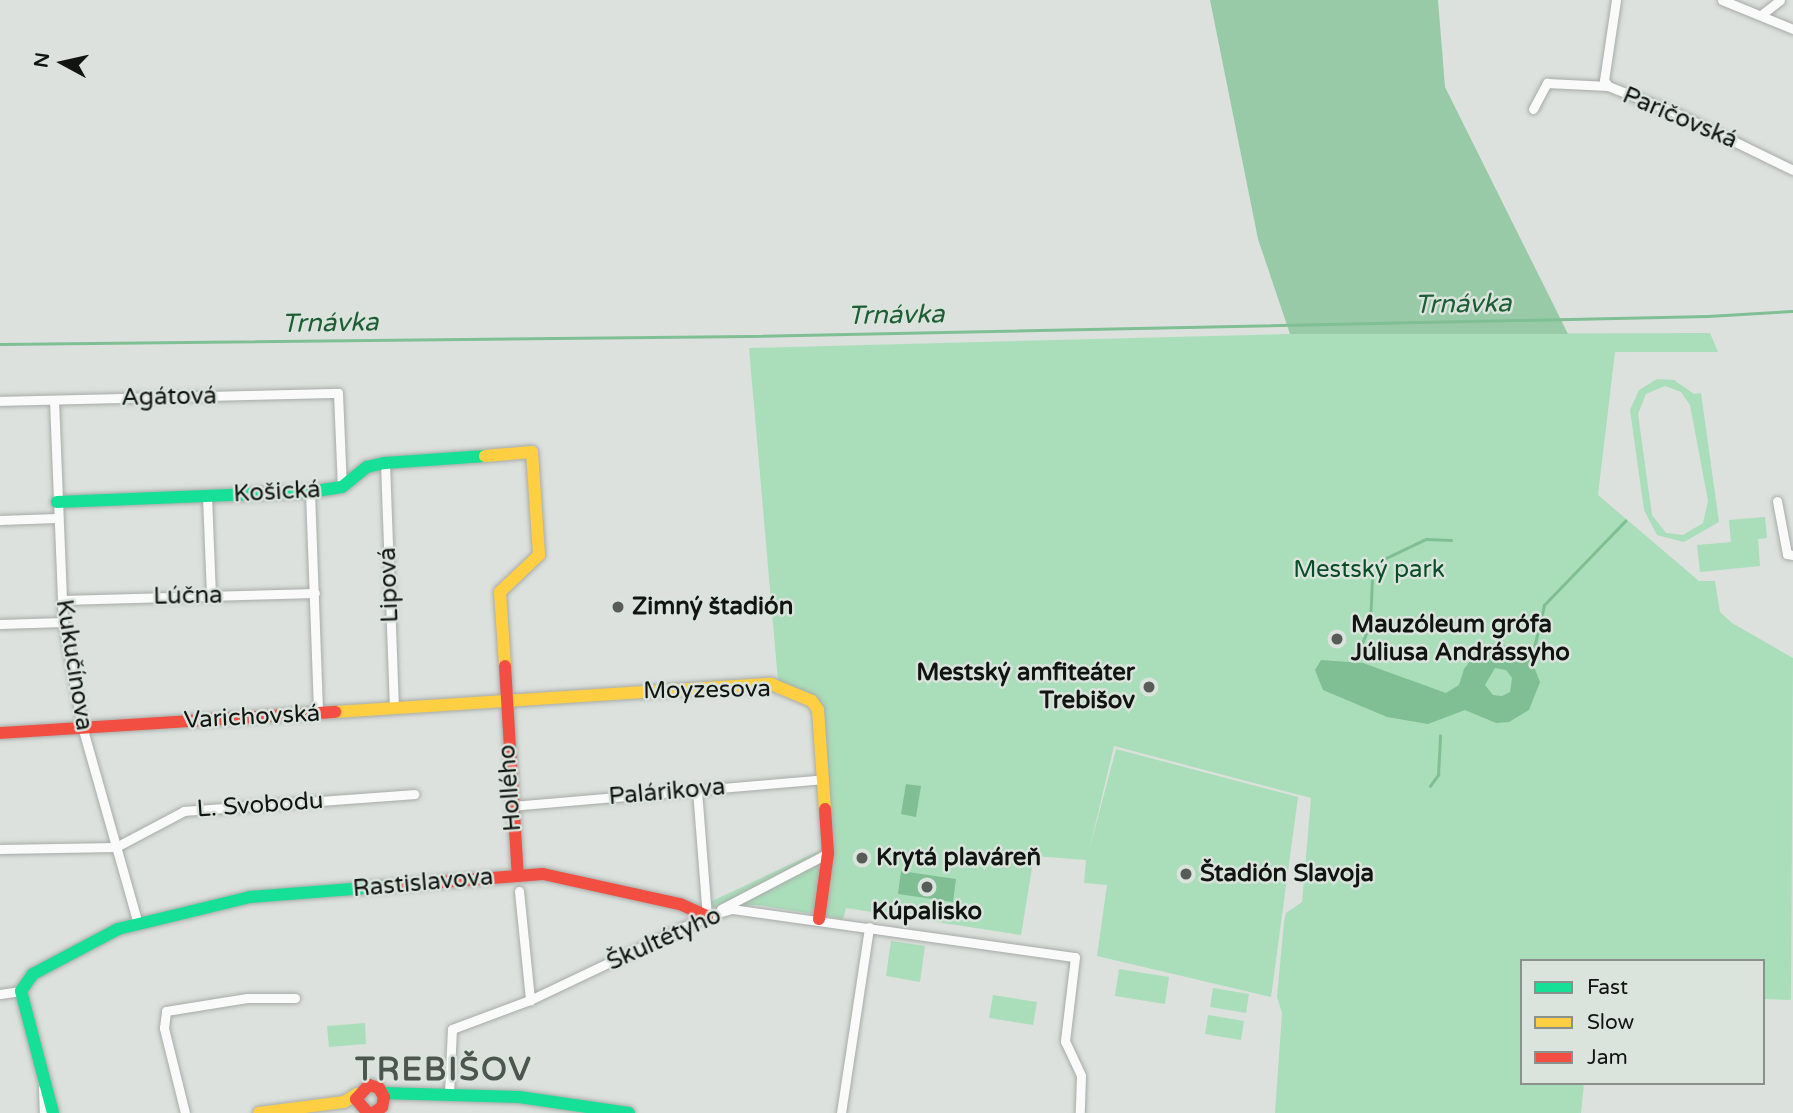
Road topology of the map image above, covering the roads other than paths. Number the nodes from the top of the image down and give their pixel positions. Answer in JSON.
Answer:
{"nodes":[{"id":1,"x":1616,"y":0,"type":"edge"},
{"id":2,"x":1722,"y":0,"type":"edge"},
{"id":3,"x":1780,"y":0,"type":"edge"},
{"id":4,"x":1762,"y":15,"type":"junction"},
{"id":5,"x":1793,"y":29,"type":"edge"},
{"id":6,"x":1608,"y":86,"type":"junction"},
{"id":7,"x":1533,"y":109,"type":"dead end"},
{"id":8,"x":1793,"y":170,"type":"edge"},
{"id":9,"x":54,"y":400,"type":"junction"},
{"id":10,"x":0,"y":401,"type":"edge"},
{"id":11,"x":531,"y":453,"type":"joint"},
{"id":12,"x":385,"y":463,"type":"junction"},
{"id":13,"x":342,"y":487,"type":"junction"},
{"id":14,"x":310,"y":492,"type":"junction"},
{"id":15,"x":207,"y":496,"type":"junction"},
{"id":16,"x":1777,"y":500,"type":"dead end"},
{"id":17,"x":57,"y":502,"type":"junction"},
{"id":18,"x":57,"y":518,"type":"junction"},
{"id":19,"x":0,"y":520,"type":"edge"},
{"id":20,"x":1793,"y":555,"type":"edge"},
{"id":21,"x":315,"y":593,"type":"junction"},
{"id":22,"x":211,"y":596,"type":"junction"},
{"id":23,"x":62,"y":600,"type":"junction"},
{"id":24,"x":63,"y":622,"type":"junction"},
{"id":25,"x":0,"y":624,"type":"edge"},
{"id":26,"x":504,"y":699,"type":"junction"},
{"id":27,"x":394,"y":708,"type":"junction"},
{"id":28,"x":318,"y":713,"type":"junction"},
{"id":29,"x":82,"y":726,"type":"junction"},
{"id":30,"x":0,"y":733,"type":"edge"},
{"id":31,"x":823,"y":779,"type":"junction"},
{"id":32,"x":697,"y":790,"type":"junction"},
{"id":33,"x":414,"y":794,"type":"dead end"},
{"id":34,"x":512,"y":806,"type":"junction"},
{"id":35,"x":116,"y":847,"type":"junction"},
{"id":36,"x":0,"y":849,"type":"edge"},
{"id":37,"x":828,"y":853,"type":"junction"},
{"id":38,"x":518,"y":876,"type":"junction"},
{"id":39,"x":519,"y":891,"type":"dead end"},
{"id":40,"x":720,"y":911,"type":"junction"},
{"id":41,"x":707,"y":916,"type":"junction"},
{"id":42,"x":819,"y":919,"type":"junction"},
{"id":43,"x":138,"y":924,"type":"junction"},
{"id":44,"x":869,"y":927,"type":"junction"},
{"id":45,"x":21,"y":991,"type":"junction"},
{"id":46,"x":0,"y":994,"type":"edge"},
{"id":47,"x":295,"y":998,"type":"dead end"},
{"id":48,"x":530,"y":1000,"type":"junction"},
{"id":49,"x":43,"y":1086,"type":"junction"},
{"id":50,"x":449,"y":1094,"type":"junction"},
{"id":51,"x":372,"y":1107,"type":"edge"},
{"id":52,"x":548,"y":1107,"type":"edge"},
{"id":53,"x":184,"y":1112,"type":"edge"},
{"id":54,"x":44,"y":1113,"type":"edge"},
{"id":55,"x":53,"y":1113,"type":"edge"},
{"id":56,"x":259,"y":1113,"type":"edge"},
{"id":57,"x":629,"y":1113,"type":"edge"},
{"id":58,"x":841,"y":1113,"type":"edge"},
{"id":59,"x":1080,"y":1113,"type":"edge"}],
"edges":[{"from":1,"to":6,"type":"street","name":"Paričovská"},
{"from":2,"to":4,"type":"street"},
{"from":3,"to":4,"type":"street"},
{"from":4,"to":5,"type":"street"},
{"from":6,"to":7,"type":"street"},
{"from":6,"to":8,"type":"street","name":"Paričovská"},
{"from":9,"to":10,"type":"street","name":"Agátová"},
{"from":9,"to":13,"type":"street","name":"Agátová"},
{"from":9,"to":17,"type":"street","name":"Kukučínova"},
{"from":11,"to":12,"type":"street","name":"Košická"},
{"from":11,"to":26,"type":"street","name":"Hollého"},
{"from":12,"to":13,"type":"street","name":"Košická"},
{"from":12,"to":27,"type":"street","name":"Lipová"},
{"from":13,"to":14,"type":"street","name":"Košická"},
{"from":14,"to":15,"type":"street","name":"Košická"},
{"from":14,"to":21,"type":"street"},
{"from":15,"to":17,"type":"street","name":"Košická"},
{"from":15,"to":22,"type":"street"},
{"from":16,"to":20,"type":"street"},
{"from":17,"to":18,"type":"street","name":"Kukučínova"},
{"from":18,"to":19,"type":"street"},
{"from":18,"to":23,"type":"street","name":"Kukučínova"},
{"from":21,"to":22,"type":"street","name":"Lúčna"},
{"from":21,"to":28,"type":"street"},
{"from":22,"to":23,"type":"street","name":"Lúčna"},
{"from":23,"to":24,"type":"street","name":"Kukučínova"},
{"from":24,"to":25,"type":"street"},
{"from":24,"to":29,"type":"street","name":"Kukučínova"},
{"from":26,"to":27,"type":"street","name":"Varichovská"},
{"from":26,"to":31,"type":"street","name":"Moyzesova"},
{"from":26,"to":34,"type":"street","name":"Hollého"},
{"from":27,"to":28,"type":"street","name":"Varichovská"},
{"from":28,"to":29,"type":"street","name":"Varichovská"},
{"from":29,"to":30,"type":"street","name":"Varichovská"},
{"from":29,"to":35,"type":"street","name":"Kukučínova"},
{"from":31,"to":32,"type":"street","name":"Palárikova"},
{"from":31,"to":37,"type":"street","name":"Moyzesova"},
{"from":32,"to":34,"type":"street","name":"Palárikova"},
{"from":32,"to":41,"type":"street"},
{"from":33,"to":35,"type":"street","name":"L. Svobodu"},
{"from":34,"to":38,"type":"street","name":"Hollého"},
{"from":35,"to":36,"type":"street"},
{"from":35,"to":43,"type":"street","name":"Kukučínova"},
{"from":37,"to":40,"type":"street"},
{"from":37,"to":42,"type":"street","name":"Moyzesova"},
{"from":38,"to":41,"type":"street","name":"Rastislavova"},
{"from":38,"to":43,"type":"street","name":"Rastislavova"},
{"from":39,"to":48,"type":"street"},
{"from":40,"to":41,"type":"street","name":"Škultétyho"},
{"from":40,"to":42,"type":"street","name":"Škultétyho"},
{"from":41,"to":48,"type":"street","name":"Škultétyho"},
{"from":42,"to":44,"type":"street","name":"Škultétyho"},
{"from":43,"to":45,"type":"street","name":"Rastislavova"},
{"from":44,"to":58,"type":"street"},
{"from":44,"to":59,"type":"street","name":"Škultétyho"},
{"from":45,"to":46,"type":"street"},
{"from":45,"to":49,"type":"street"},
{"from":47,"to":53,"type":"street"},
{"from":48,"to":50,"type":"street","name":"Škultétyho"},
{"from":49,"to":54,"type":"street"},
{"from":49,"to":55,"type":"street"},
{"from":50,"to":51,"type":"street"},
{"from":50,"to":52,"type":"street"},
{"from":51,"to":56,"type":"street"},
{"from":52,"to":57,"type":"street"}]}
